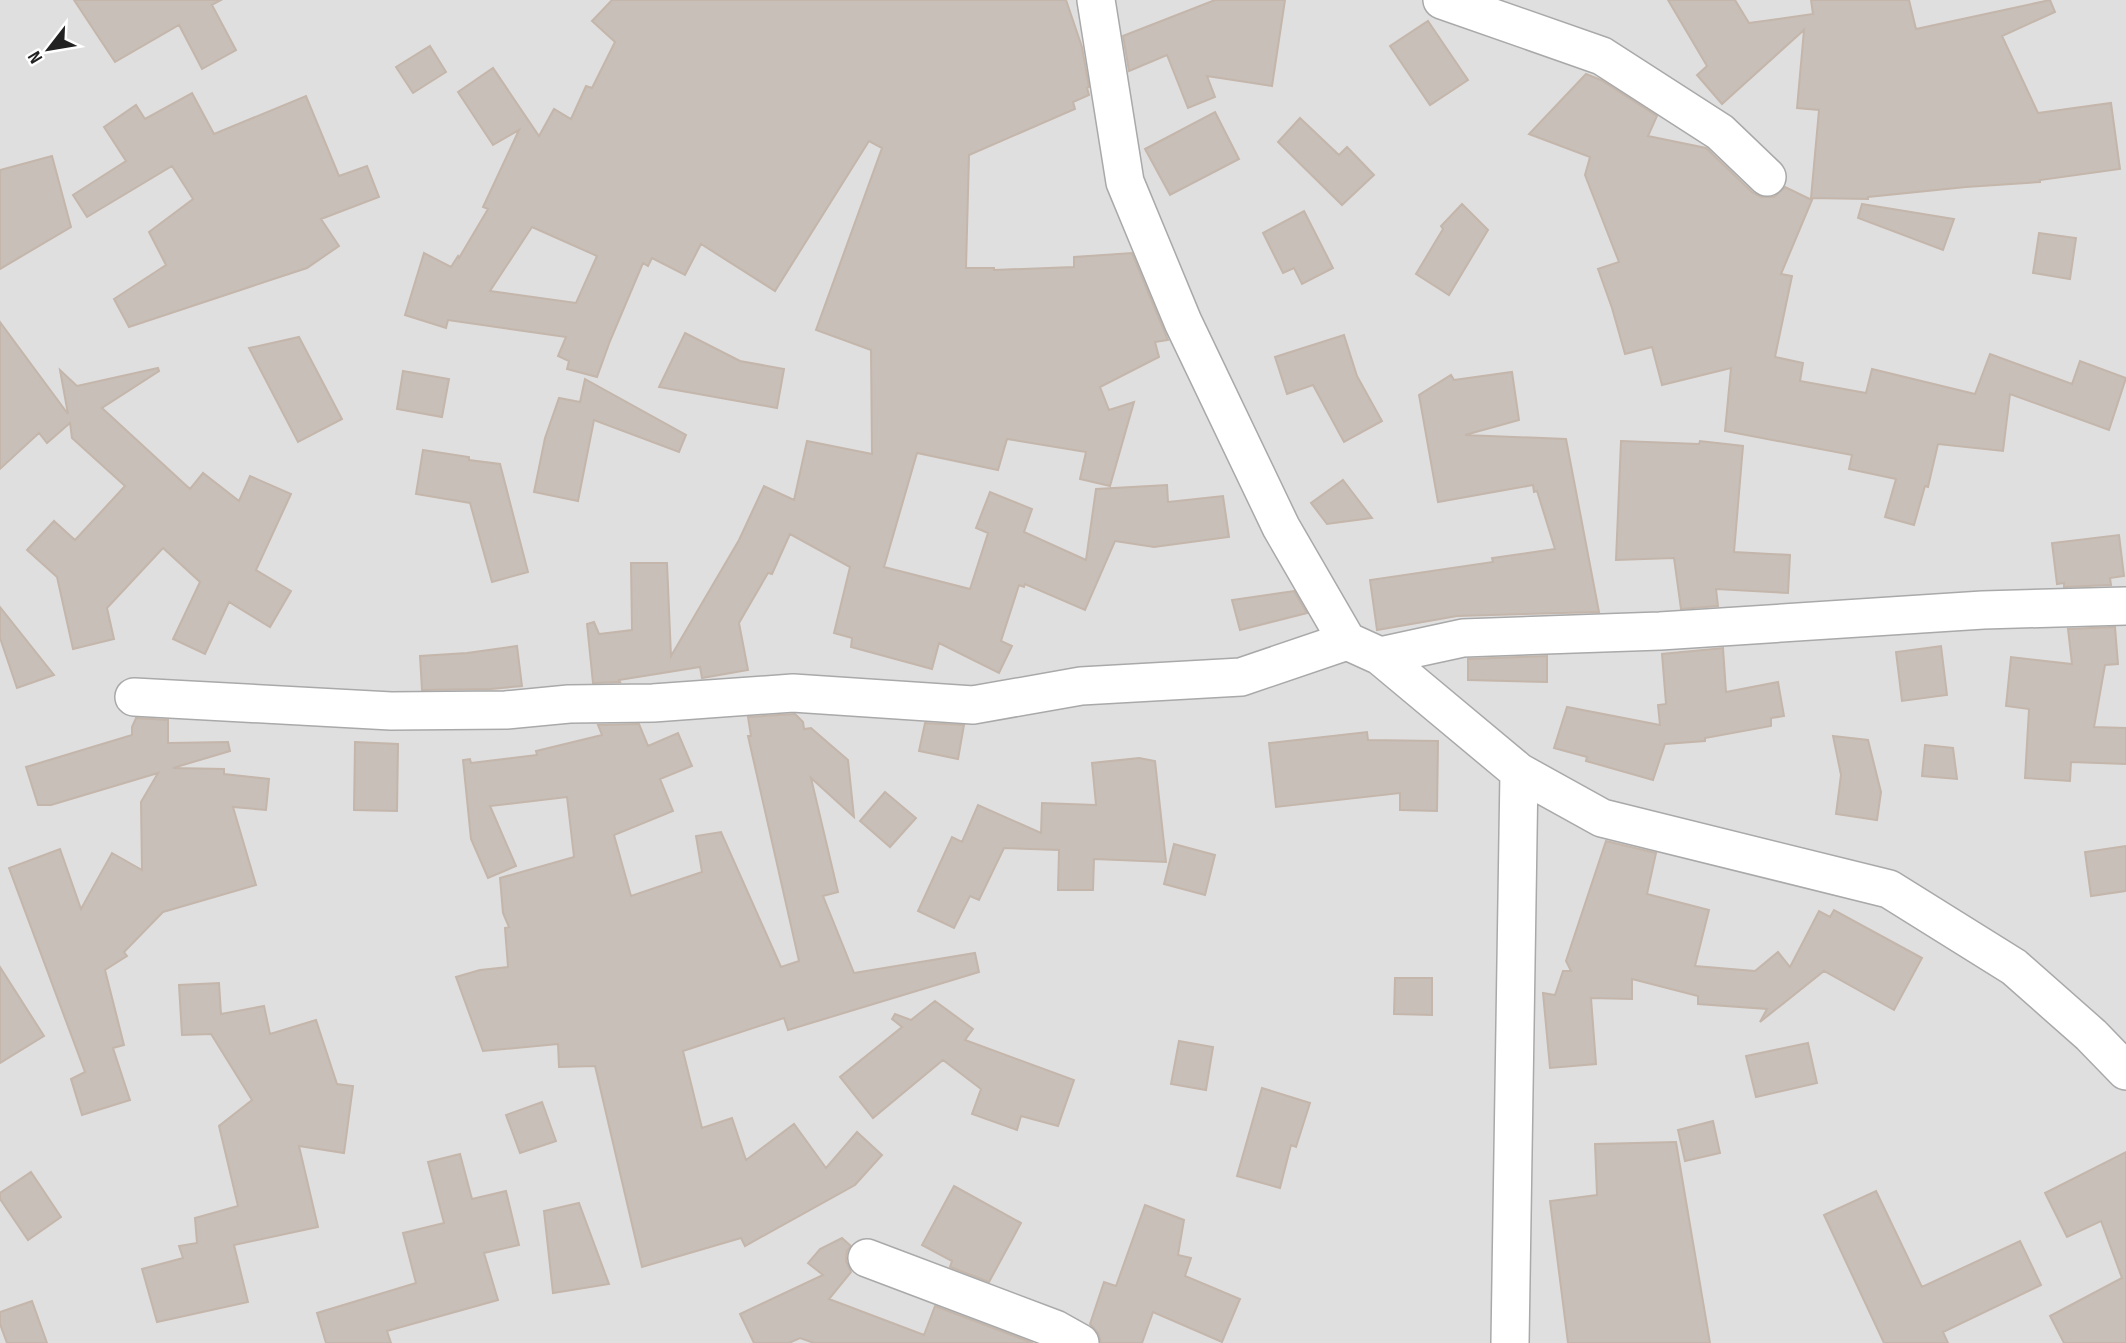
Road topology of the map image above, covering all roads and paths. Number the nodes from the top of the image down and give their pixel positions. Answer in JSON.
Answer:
{"nodes":[{"id":1,"x":1096,"y":0,"type":"edge"},
{"id":2,"x":1442,"y":0,"type":"edge"},
{"id":3,"x":1767,"y":177,"type":"dead end"},
{"id":4,"x":2126,"y":606,"type":"edge"},
{"id":5,"x":1347,"y":641,"type":"junction"},
{"id":6,"x":1380,"y":656,"type":"junction"},
{"id":7,"x":134,"y":697,"type":"dead end"},
{"id":8,"x":1519,"y":772,"type":"junction"},
{"id":9,"x":2126,"y":1071,"type":"edge"},
{"id":10,"x":867,"y":1258,"type":"dead end"},
{"id":11,"x":1080,"y":1343,"type":"edge"},
{"id":12,"x":1510,"y":1343,"type":"edge"}],
"edges":[{"from":1,"to":5,"type":"street"},
{"from":2,"to":3,"type":"street"},
{"from":4,"to":6,"type":"street"},
{"from":5,"to":6,"type":"street"},
{"from":5,"to":7,"type":"street"},
{"from":6,"to":8,"type":"street"},
{"from":8,"to":9,"type":"street"},
{"from":8,"to":12,"type":"street"},
{"from":10,"to":11,"type":"street"}]}
